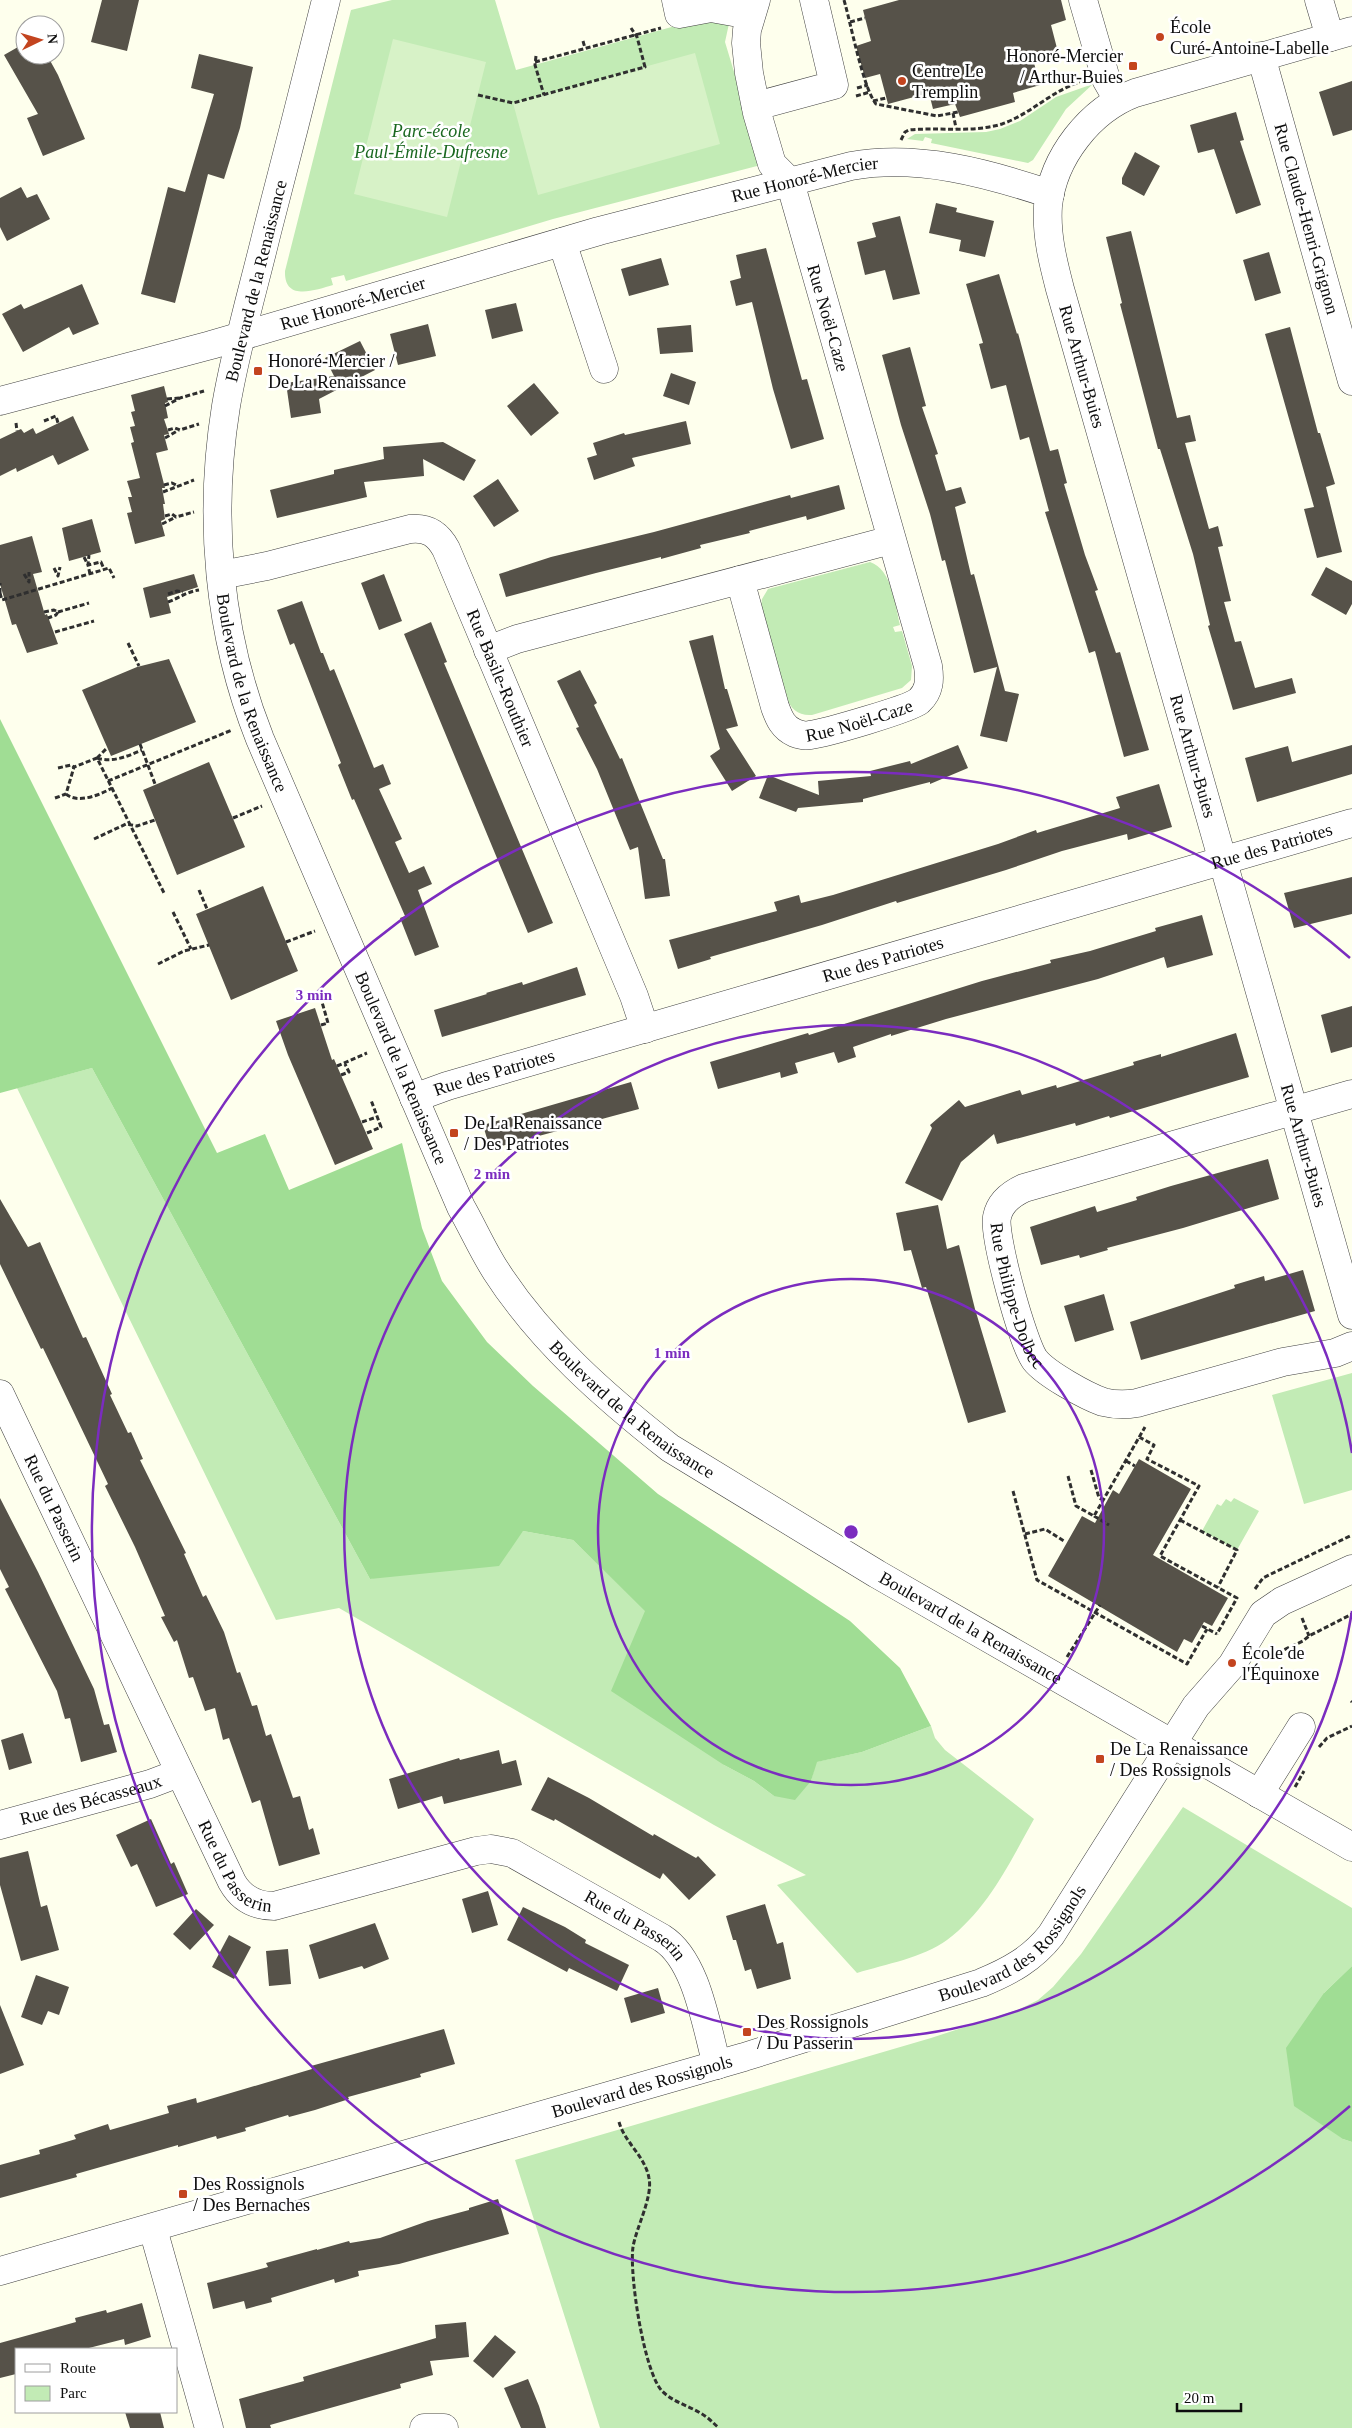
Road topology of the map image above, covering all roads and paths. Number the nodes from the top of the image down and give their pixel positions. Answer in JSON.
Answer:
{"nodes":[{"id":1,"x":326,"y":0,"type":"edge"},
{"id":2,"x":814,"y":0,"type":"edge"},
{"id":3,"x":844,"y":0,"type":"edge"},
{"id":4,"x":1083,"y":0,"type":"edge"},
{"id":5,"x":1319,"y":0,"type":"edge"},
{"id":6,"x":677,"y":7,"type":"edge"},
{"id":7,"x":753,"y":8,"type":"edge"},
{"id":8,"x":865,"y":18,"type":"dead end"},
{"id":9,"x":850,"y":22,"type":"junction"},
{"id":10,"x":631,"y":28,"type":"dead end"},
{"id":11,"x":1341,"y":34,"type":"edge"},
{"id":12,"x":636,"y":35,"type":"junction"},
{"id":13,"x":583,"y":41,"type":"dead end"},
{"id":14,"x":585,"y":48,"type":"junction"},
{"id":15,"x":536,"y":56,"type":"dead end"},
{"id":16,"x":1261,"y":56,"type":"junction"},
{"id":17,"x":535,"y":62,"type":"junction"},
{"id":18,"x":1086,"y":80,"type":"dead end"},
{"id":19,"x":870,"y":92,"type":"junction"},
{"id":20,"x":478,"y":95,"type":"dead end"},
{"id":21,"x":544,"y":95,"type":"junction"},
{"id":22,"x":849,"y":98,"type":"dead end"},
{"id":23,"x":886,"y":98,"type":"dead end"},
{"id":24,"x":1118,"y":100,"type":"junction"},
{"id":25,"x":873,"y":101,"type":"junction"},
{"id":26,"x":756,"y":106,"type":"junction"},
{"id":27,"x":958,"y":112,"type":"dead end"},
{"id":28,"x":953,"y":113,"type":"junction"},
{"id":29,"x":956,"y":128,"type":"junction"},
{"id":30,"x":901,"y":141,"type":"dead end"},
{"id":31,"x":790,"y":182,"type":"junction"},
{"id":32,"x":1050,"y":194,"type":"junction"},
{"id":33,"x":562,"y":242,"type":"junction"},
{"id":34,"x":241,"y":336,"type":"junction"},
{"id":35,"x":604,"y":369,"type":"dead end"},
{"id":36,"x":1352,"y":381,"type":"edge"},
{"id":37,"x":204,"y":391,"type":"dead end"},
{"id":38,"x":180,"y":398,"type":"junction"},
{"id":39,"x":167,"y":399,"type":"dead end"},
{"id":40,"x":0,"y":401,"type":"edge"},
{"id":41,"x":166,"y":406,"type":"dead end"},
{"id":42,"x":44,"y":421,"type":"dead end"},
{"id":43,"x":58,"y":423,"type":"dead end"},
{"id":44,"x":199,"y":424,"type":"dead end"},
{"id":45,"x":168,"y":430,"type":"dead end"},
{"id":46,"x":180,"y":430,"type":"junction"},
{"id":47,"x":165,"y":438,"type":"dead end"},
{"id":48,"x":194,"y":480,"type":"dead end"},
{"id":49,"x":164,"y":485,"type":"dead end"},
{"id":50,"x":176,"y":485,"type":"junction"},
{"id":51,"x":163,"y":492,"type":"dead end"},
{"id":52,"x":194,"y":512,"type":"dead end"},
{"id":53,"x":165,"y":516,"type":"dead end"},
{"id":54,"x":176,"y":516,"type":"junction"},
{"id":55,"x":162,"y":524,"type":"dead end"},
{"id":56,"x":891,"y":540,"type":"junction"},
{"id":57,"x":89,"y":555,"type":"dead end"},
{"id":58,"x":84,"y":557,"type":"dead end"},
{"id":59,"x":88,"y":565,"type":"junction"},
{"id":60,"x":60,"y":567,"type":"dead end"},
{"id":61,"x":54,"y":568,"type":"dead end"},
{"id":62,"x":104,"y":570,"type":"junction"},
{"id":63,"x":29,"y":572,"type":"dead end"},
{"id":64,"x":24,"y":574,"type":"dead end"},
{"id":65,"x":90,"y":574,"type":"junction"},
{"id":66,"x":221,"y":575,"type":"junction"},
{"id":67,"x":58,"y":576,"type":"junction"},
{"id":68,"x":114,"y":578,"type":"dead end"},
{"id":69,"x":740,"y":580,"type":"junction"},
{"id":70,"x":29,"y":582,"type":"junction"},
{"id":71,"x":61,"y":582,"type":"junction"},
{"id":72,"x":0,"y":583,"type":"edge"},
{"id":73,"x":199,"y":590,"type":"dead end"},
{"id":74,"x":32,"y":591,"type":"junction"},
{"id":75,"x":184,"y":592,"type":"junction"},
{"id":76,"x":0,"y":593,"type":"edge"},
{"id":77,"x":168,"y":594,"type":"dead end"},
{"id":78,"x":168,"y":602,"type":"dead end"},
{"id":79,"x":89,"y":603,"type":"dead end"},
{"id":80,"x":44,"y":612,"type":"dead end"},
{"id":81,"x":58,"y":612,"type":"junction"},
{"id":82,"x":48,"y":618,"type":"dead end"},
{"id":83,"x":94,"y":621,"type":"dead end"},
{"id":84,"x":55,"y":632,"type":"dead end"},
{"id":85,"x":128,"y":643,"type":"dead end"},
{"id":86,"x":488,"y":650,"type":"junction"},
{"id":87,"x":139,"y":666,"type":"dead end"},
{"id":88,"x":232,"y":730,"type":"dead end"},
{"id":89,"x":140,"y":744,"type":"dead end"},
{"id":90,"x":107,"y":748,"type":"dead end"},
{"id":91,"x":142,"y":750,"type":"junction"},
{"id":92,"x":96,"y":758,"type":"junction"},
{"id":93,"x":148,"y":764,"type":"junction"},
{"id":94,"x":74,"y":767,"type":"junction"},
{"id":95,"x":58,"y":768,"type":"dead end"},
{"id":96,"x":108,"y":781,"type":"junction"},
{"id":97,"x":155,"y":784,"type":"dead end"},
{"id":98,"x":112,"y":788,"type":"junction"},
{"id":99,"x":66,"y":794,"type":"junction"},
{"id":100,"x":55,"y":798,"type":"dead end"},
{"id":101,"x":262,"y":806,"type":"dead end"},
{"id":102,"x":233,"y":818,"type":"dead end"},
{"id":103,"x":155,"y":820,"type":"dead end"},
{"id":104,"x":1352,"y":823,"type":"edge"},
{"id":105,"x":130,"y":825,"type":"junction"},
{"id":106,"x":94,"y":839,"type":"dead end"},
{"id":107,"x":1222,"y":861,"type":"junction"},
{"id":108,"x":199,"y":890,"type":"dead end"},
{"id":109,"x":165,"y":895,"type":"dead end"},
{"id":110,"x":207,"y":909,"type":"dead end"},
{"id":111,"x":173,"y":912,"type":"dead end"},
{"id":112,"x":315,"y":931,"type":"dead end"},
{"id":113,"x":286,"y":942,"type":"dead end"},
{"id":114,"x":209,"y":945,"type":"dead end"},
{"id":115,"x":191,"y":949,"type":"junction"},
{"id":116,"x":158,"y":964,"type":"dead end"},
{"id":117,"x":322,"y":1002,"type":"dead end"},
{"id":118,"x":321,"y":1025,"type":"dead end"},
{"id":119,"x":645,"y":1029,"type":"junction"},
{"id":120,"x":367,"y":1053,"type":"dead end"},
{"id":121,"x":345,"y":1064,"type":"junction"},
{"id":122,"x":337,"y":1066,"type":"dead end"},
{"id":123,"x":341,"y":1075,"type":"dead end"},
{"id":124,"x":1352,"y":1094,"type":"edge"},
{"id":125,"x":414,"y":1098,"type":"junction"},
{"id":126,"x":371,"y":1100,"type":"dead end"},
{"id":127,"x":1293,"y":1111,"type":"junction"},
{"id":128,"x":377,"y":1116,"type":"junction"},
{"id":129,"x":362,"y":1122,"type":"dead end"},
{"id":130,"x":366,"y":1133,"type":"dead end"},
{"id":131,"x":1352,"y":1315,"type":"edge"},
{"id":132,"x":1352,"y":1346,"type":"edge"},
{"id":133,"x":0,"y":1394,"type":"edge"},
{"id":134,"x":1147,"y":1422,"type":"dead end"},
{"id":135,"x":1139,"y":1438,"type":"junction"},
{"id":136,"x":1126,"y":1461,"type":"junction"},
{"id":137,"x":1134,"y":1466,"type":"dead end"},
{"id":138,"x":1091,"y":1470,"type":"dead end"},
{"id":139,"x":1068,"y":1476,"type":"dead end"},
{"id":140,"x":1013,"y":1491,"type":"dead end"},
{"id":141,"x":1103,"y":1500,"type":"junction"},
{"id":142,"x":1094,"y":1516,"type":"junction"},
{"id":143,"x":1180,"y":1520,"type":"junction"},
{"id":144,"x":1109,"y":1525,"type":"dead end"},
{"id":145,"x":1025,"y":1534,"type":"junction"},
{"id":146,"x":1163,"y":1538,"type":"dead end"},
{"id":147,"x":1064,"y":1541,"type":"dead end"},
{"id":148,"x":1168,"y":1541,"type":"junction"},
{"id":149,"x":1352,"y":1569,"type":"edge"},
{"id":150,"x":1218,"y":1587,"type":"junction"},
{"id":151,"x":1100,"y":1605,"type":"dead end"},
{"id":152,"x":1096,"y":1613,"type":"junction"},
{"id":153,"x":1352,"y":1614,"type":"edge"},
{"id":154,"x":1306,"y":1627,"type":"dead end"},
{"id":155,"x":1207,"y":1629,"type":"dead end"},
{"id":156,"x":1217,"y":1634,"type":"dead end"},
{"id":157,"x":1309,"y":1636,"type":"junction"},
{"id":158,"x":1260,"y":1656,"type":"dead end"},
{"id":159,"x":1065,"y":1660,"type":"dead end"},
{"id":160,"x":1352,"y":1726,"type":"edge"},
{"id":161,"x":1301,"y":1727,"type":"dead end"},
{"id":162,"x":1327,"y":1738,"type":"dead end"},
{"id":163,"x":1172,"y":1744,"type":"junction"},
{"id":164,"x":179,"y":1773,"type":"junction"},
{"id":165,"x":1259,"y":1794,"type":"junction"},
{"id":166,"x":0,"y":1825,"type":"edge"},
{"id":167,"x":1352,"y":1847,"type":"edge"},
{"id":168,"x":717,"y":2065,"type":"junction"},
{"id":169,"x":619,"y":2122,"type":"dead end"},
{"id":170,"x":153,"y":2228,"type":"junction"},
{"id":171,"x":0,"y":2271,"type":"edge"},
{"id":172,"x":209,"y":2428,"type":"edge"},
{"id":173,"x":424,"y":2428,"type":"edge"},
{"id":174,"x":444,"y":2428,"type":"edge"},
{"id":175,"x":719,"y":2428,"type":"edge"}],
"edges":[{"from":1,"to":34,"type":"street","name":"Boulevard de la Renaissance"},
{"from":2,"to":26,"type":"street"},
{"from":3,"to":9,"type":"path"},
{"from":4,"to":24,"type":"street"},
{"from":5,"to":11,"type":"street"},
{"from":6,"to":7,"type":"street"},
{"from":6,"to":12,"type":"path"},
{"from":7,"to":26,"type":"street"},
{"from":8,"to":9,"type":"path"},
{"from":9,"to":19,"type":"path"},
{"from":10,"to":12,"type":"path"},
{"from":11,"to":16,"type":"street"},
{"from":12,"to":14,"type":"path"},
{"from":12,"to":21,"type":"path"},
{"from":13,"to":14,"type":"path"},
{"from":14,"to":17,"type":"path"},
{"from":15,"to":17,"type":"path"},
{"from":16,"to":24,"type":"street"},
{"from":16,"to":36,"type":"street","name":"Rue Claude-Henri-Grignon"},
{"from":17,"to":21,"type":"path"},
{"from":18,"to":29,"type":"path"},
{"from":19,"to":22,"type":"path"},
{"from":19,"to":25,"type":"path"},
{"from":20,"to":21,"type":"path"},
{"from":23,"to":25,"type":"path"},
{"from":24,"to":32,"type":"street"},
{"from":25,"to":28,"type":"path"},
{"from":26,"to":31,"type":"street"},
{"from":27,"to":28,"type":"path"},
{"from":28,"to":29,"type":"path"},
{"from":29,"to":30,"type":"path"},
{"from":31,"to":32,"type":"street","name":"Rue Honoré-Mercier"},
{"from":31,"to":33,"type":"street","name":"Rue Honoré-Mercier"},
{"from":31,"to":56,"type":"street","name":"Rue Noël-Caze"},
{"from":32,"to":107,"type":"street","name":"Rue Arthur-Buies"},
{"from":33,"to":34,"type":"street","name":"Rue Honoré-Mercier"},
{"from":33,"to":35,"type":"street"},
{"from":34,"to":40,"type":"street","name":"Rue Honoré-Mercier"},
{"from":34,"to":66,"type":"street","name":"Boulevard de la Renaissance"},
{"from":37,"to":38,"type":"path"},
{"from":38,"to":39,"type":"path"},
{"from":38,"to":41,"type":"path"},
{"from":42,"to":43,"type":"path"},
{"from":44,"to":46,"type":"path"},
{"from":45,"to":46,"type":"path"},
{"from":46,"to":47,"type":"path"},
{"from":48,"to":50,"type":"path"},
{"from":49,"to":50,"type":"path"},
{"from":50,"to":51,"type":"path"},
{"from":52,"to":54,"type":"path"},
{"from":53,"to":54,"type":"path"},
{"from":54,"to":55,"type":"path"},
{"from":56,"to":69,"type":"street"},
{"from":56,"to":69,"type":"street","name":"Rue Noël-Caze"},
{"from":57,"to":59,"type":"path"},
{"from":58,"to":59,"type":"path"},
{"from":59,"to":62,"type":"path"},
{"from":59,"to":65,"type":"path"},
{"from":60,"to":67,"type":"path"},
{"from":61,"to":67,"type":"path"},
{"from":62,"to":65,"type":"path"},
{"from":62,"to":68,"type":"path"},
{"from":63,"to":70,"type":"path"},
{"from":64,"to":70,"type":"path"},
{"from":65,"to":71,"type":"path"},
{"from":66,"to":86,"type":"street","name":"Rue Basile-Routhier"},
{"from":66,"to":125,"type":"street","name":"Boulevard de la Renaissance"},
{"from":67,"to":71,"type":"path"},
{"from":69,"to":86,"type":"street"},
{"from":70,"to":74,"type":"path"},
{"from":71,"to":74,"type":"path"},
{"from":72,"to":76,"type":"path"},
{"from":73,"to":75,"type":"path"},
{"from":74,"to":76,"type":"path"},
{"from":75,"to":77,"type":"path"},
{"from":75,"to":78,"type":"path"},
{"from":79,"to":81,"type":"path"},
{"from":80,"to":81,"type":"path"},
{"from":81,"to":82,"type":"path"},
{"from":83,"to":84,"type":"path"},
{"from":85,"to":87,"type":"path"},
{"from":86,"to":119,"type":"street","name":"Rue Basile-Routhier"},
{"from":88,"to":93,"type":"path"},
{"from":89,"to":91,"type":"path"},
{"from":90,"to":92,"type":"path"},
{"from":91,"to":92,"type":"path"},
{"from":91,"to":93,"type":"path"},
{"from":92,"to":94,"type":"path"},
{"from":92,"to":96,"type":"path"},
{"from":93,"to":96,"type":"path"},
{"from":93,"to":97,"type":"path"},
{"from":94,"to":95,"type":"path"},
{"from":94,"to":99,"type":"path"},
{"from":96,"to":98,"type":"path"},
{"from":98,"to":99,"type":"path"},
{"from":98,"to":105,"type":"path"},
{"from":99,"to":100,"type":"path"},
{"from":101,"to":102,"type":"path"},
{"from":103,"to":105,"type":"path"},
{"from":104,"to":107,"type":"street","name":"Rue des Patriotes"},
{"from":105,"to":106,"type":"path"},
{"from":105,"to":109,"type":"path"},
{"from":107,"to":119,"type":"street","name":"Rue des Patriotes"},
{"from":107,"to":127,"type":"street","name":"Rue Arthur-Buies"},
{"from":108,"to":110,"type":"path"},
{"from":111,"to":115,"type":"path"},
{"from":112,"to":113,"type":"path"},
{"from":114,"to":115,"type":"path"},
{"from":115,"to":116,"type":"path"},
{"from":117,"to":118,"type":"path"},
{"from":119,"to":125,"type":"street","name":"Rue des Patriotes"},
{"from":120,"to":121,"type":"path"},
{"from":121,"to":122,"type":"path"},
{"from":121,"to":123,"type":"path"},
{"from":124,"to":127,"type":"street","name":"Rue Philippe-Dolbec"},
{"from":125,"to":163,"type":"street","name":"Boulevard de la Renaissance"},
{"from":126,"to":128,"type":"path"},
{"from":127,"to":131,"type":"street","name":"Rue Arthur-Buies"},
{"from":127,"to":132,"type":"street","name":"Rue Philippe-Dolbec"},
{"from":128,"to":129,"type":"path"},
{"from":128,"to":130,"type":"path"},
{"from":133,"to":164,"type":"street","name":"Rue du Passerin"},
{"from":134,"to":135,"type":"path"},
{"from":135,"to":136,"type":"path"},
{"from":135,"to":143,"type":"path"},
{"from":136,"to":137,"type":"path"},
{"from":136,"to":141,"type":"path"},
{"from":138,"to":141,"type":"path"},
{"from":139,"to":142,"type":"path"},
{"from":140,"to":145,"type":"path"},
{"from":141,"to":142,"type":"path"},
{"from":142,"to":144,"type":"path"},
{"from":143,"to":148,"type":"path"},
{"from":143,"to":150,"type":"path"},
{"from":145,"to":147,"type":"path"},
{"from":145,"to":152,"type":"path"},
{"from":146,"to":148,"type":"path"},
{"from":148,"to":150,"type":"path"},
{"from":149,"to":163,"type":"street","name":"Boulevard des Rossignols"},
{"from":150,"to":156,"type":"path"},
{"from":151,"to":152,"type":"path"},
{"from":152,"to":155,"type":"path"},
{"from":152,"to":159,"type":"path"},
{"from":153,"to":157,"type":"path"},
{"from":154,"to":157,"type":"path"},
{"from":157,"to":158,"type":"path"},
{"from":160,"to":162,"type":"path"},
{"from":161,"to":165,"type":"street"},
{"from":163,"to":165,"type":"street","name":"Boulevard de la Renaissance"},
{"from":163,"to":168,"type":"street","name":"Boulevard des Rossignols"},
{"from":164,"to":166,"type":"street","name":"Rue des Bécasseaux"},
{"from":164,"to":168,"type":"street","name":"Rue du Passerin"},
{"from":165,"to":167,"type":"street","name":"Boulevard de la Renaissance"},
{"from":168,"to":170,"type":"street","name":"Boulevard des Rossignols"},
{"from":169,"to":175,"type":"path"},
{"from":170,"to":171,"type":"street","name":"Boulevard des Rossignols"},
{"from":170,"to":172,"type":"street"},
{"from":173,"to":174,"type":"street"}]}
